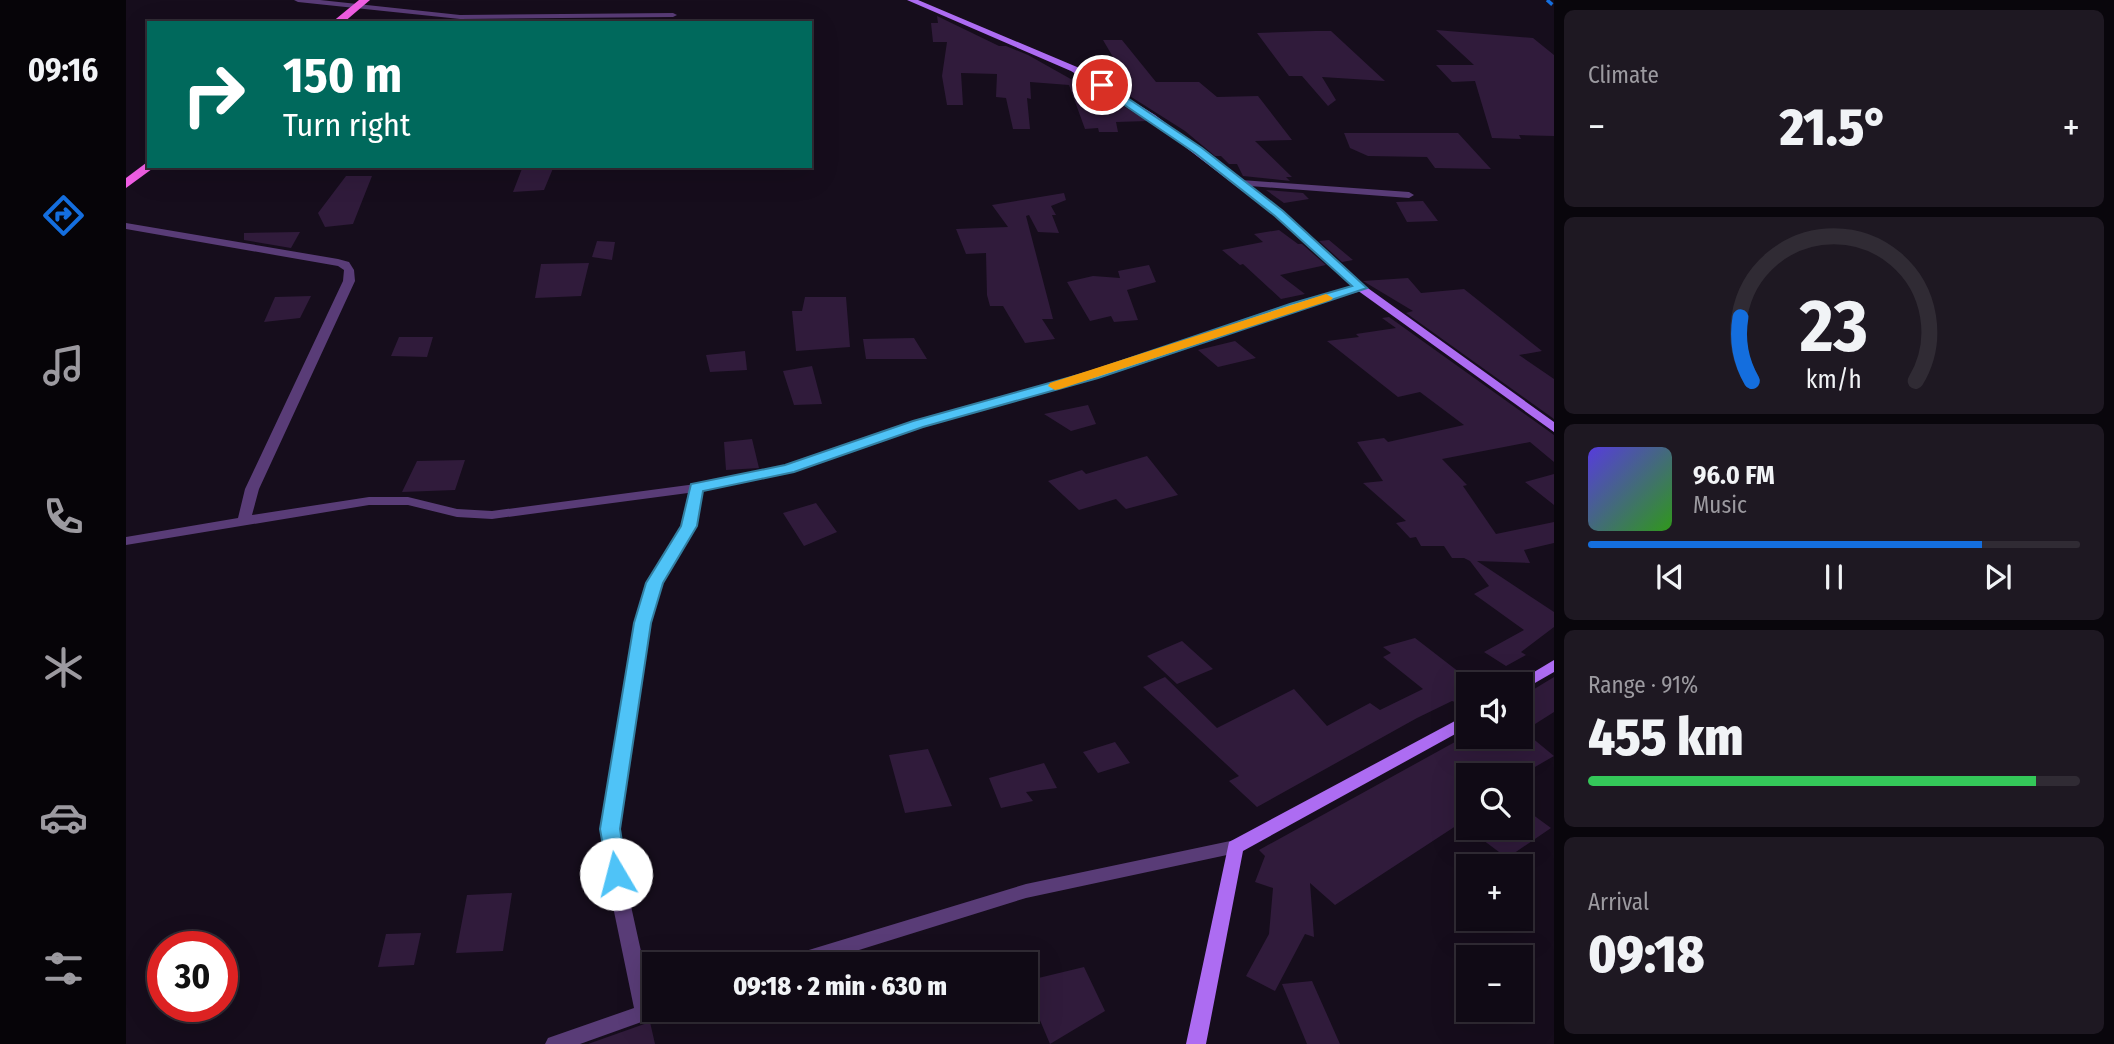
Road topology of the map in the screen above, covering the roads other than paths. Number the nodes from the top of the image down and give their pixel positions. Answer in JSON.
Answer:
{"nodes":[{"id":1,"x":298,"y":0,"type":"edge"},
{"id":2,"x":911,"y":0,"type":"edge"},
{"id":3,"x":361,"y":3,"type":"edge"},
{"id":4,"x":673,"y":15,"type":"dead end"},
{"id":5,"x":338,"y":21,"type":"edge"},
{"id":6,"x":147,"y":168,"type":"edge"},
{"id":7,"x":126,"y":184,"type":"edge"},
{"id":8,"x":1241,"y":184,"type":"junction"},
{"id":9,"x":1409,"y":195,"type":"dead end"},
{"id":10,"x":126,"y":226,"type":"edge"},
{"id":11,"x":1361,"y":288,"type":"junction"},
{"id":12,"x":1554,"y":428,"type":"edge"},
{"id":13,"x":696,"y":488,"type":"junction"},
{"id":14,"x":244,"y":521,"type":"junction"},
{"id":15,"x":126,"y":541,"type":"edge"},
{"id":16,"x":1554,"y":664,"type":"edge"},
{"id":17,"x":1533,"y":678,"type":"edge"},
{"id":18,"x":1456,"y":727,"type":"edge"},
{"id":19,"x":1235,"y":847,"type":"junction"},
{"id":20,"x":828,"y":952,"type":"edge"},
{"id":21,"x":642,"y":980,"type":"edge"},
{"id":22,"x":642,"y":1013,"type":"edge"},
{"id":23,"x":555,"y":1044,"type":"edge"},
{"id":24,"x":1196,"y":1044,"type":"edge"}],
"edges":[{"from":1,"to":3,"type":"street"},
{"from":2,"to":8,"type":"street"},
{"from":3,"to":4,"type":"street"},
{"from":3,"to":5,"type":"main road"},
{"from":6,"to":7,"type":"main road"},
{"from":8,"to":9,"type":"street"},
{"from":8,"to":11,"type":"street"},
{"from":10,"to":14,"type":"street"},
{"from":11,"to":12,"type":"street"},
{"from":11,"to":13,"type":"street"},
{"from":13,"to":14,"type":"street"},
{"from":13,"to":21,"type":"street"},
{"from":14,"to":15,"type":"street"},
{"from":16,"to":17,"type":"street"},
{"from":18,"to":19,"type":"street"},
{"from":19,"to":20,"type":"street"},
{"from":19,"to":24,"type":"street"},
{"from":22,"to":23,"type":"street"}]}
